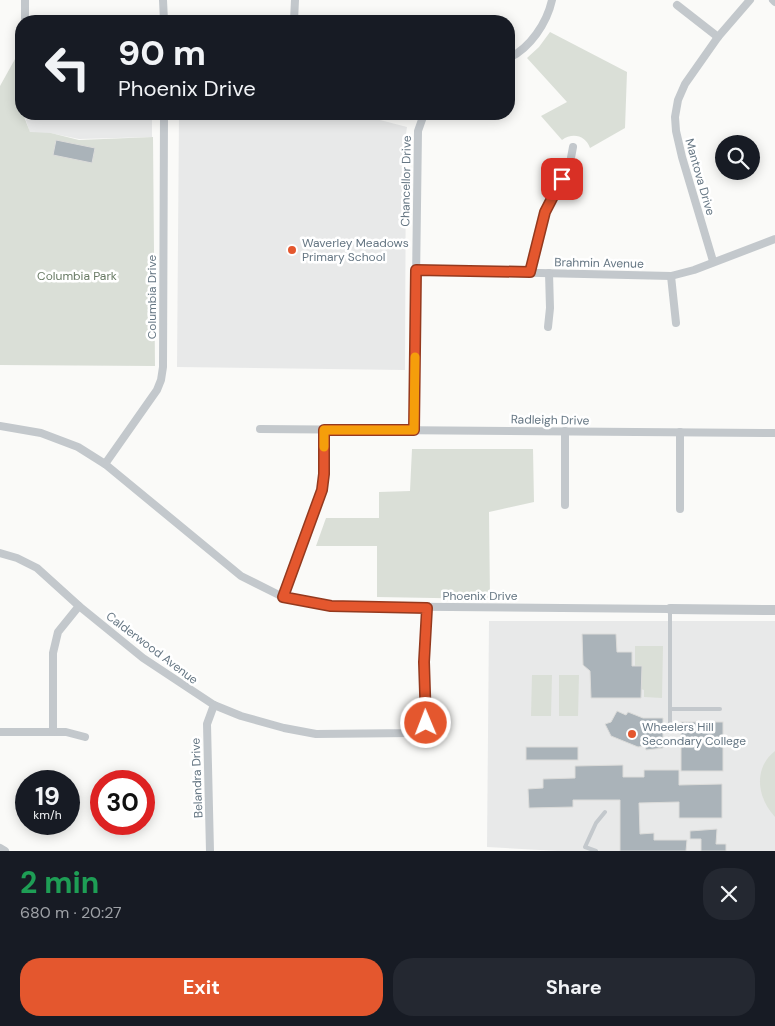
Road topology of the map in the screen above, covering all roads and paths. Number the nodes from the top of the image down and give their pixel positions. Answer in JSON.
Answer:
{"nodes":[{"id":1,"x":25,"y":0,"type":"edge"},
{"id":2,"x":163,"y":0,"type":"edge"},
{"id":3,"x":295,"y":0,"type":"edge"},
{"id":4,"x":552,"y":0,"type":"edge"},
{"id":5,"x":750,"y":0,"type":"edge"},
{"id":6,"x":677,"y":5,"type":"dead end"},
{"id":7,"x":25,"y":15,"type":"edge"},
{"id":8,"x":164,"y":15,"type":"edge"},
{"id":9,"x":294,"y":15,"type":"edge"},
{"id":10,"x":718,"y":37,"type":"junction"},
{"id":11,"x":515,"y":55,"type":"edge"},
{"id":12,"x":164,"y":120,"type":"edge"},
{"id":13,"x":422,"y":120,"type":"edge"},
{"id":14,"x":573,"y":148,"type":"dead end"},
{"id":15,"x":775,"y":239,"type":"edge"},
{"id":16,"x":713,"y":262,"type":"junction"},
{"id":17,"x":416,"y":270,"type":"junction"},
{"id":18,"x":530,"y":272,"type":"junction"},
{"id":19,"x":549,"y":273,"type":"junction"},
{"id":20,"x":672,"y":276,"type":"junction"},
{"id":21,"x":676,"y":323,"type":"dead end"},
{"id":22,"x":548,"y":327,"type":"dead end"},
{"id":23,"x":0,"y":426,"type":"edge"},
{"id":24,"x":260,"y":429,"type":"dead end"},
{"id":25,"x":324,"y":430,"type":"junction"},
{"id":26,"x":414,"y":430,"type":"junction"},
{"id":27,"x":565,"y":431,"type":"junction"},
{"id":28,"x":680,"y":432,"type":"junction"},
{"id":29,"x":775,"y":433,"type":"edge"},
{"id":30,"x":105,"y":464,"type":"junction"},
{"id":31,"x":565,"y":505,"type":"dead end"},
{"id":32,"x":680,"y":509,"type":"dead end"},
{"id":33,"x":0,"y":553,"type":"edge"},
{"id":34,"x":283,"y":597,"type":"junction"},
{"id":35,"x":79,"y":606,"type":"junction"},
{"id":36,"x":427,"y":608,"type":"junction"},
{"id":37,"x":670,"y":609,"type":"junction"},
{"id":38,"x":775,"y":610,"type":"edge"},
{"id":39,"x":214,"y":705,"type":"junction"},
{"id":40,"x":670,"y":709,"type":"junction"},
{"id":41,"x":720,"y":709,"type":"dead end"},
{"id":42,"x":670,"y":725,"type":"dead end"},
{"id":43,"x":0,"y":732,"type":"edge"},
{"id":44,"x":52,"y":732,"type":"junction"},
{"id":45,"x":85,"y":737,"type":"dead end"},
{"id":46,"x":606,"y":812,"type":"dead end"},
{"id":47,"x":0,"y":848,"type":"edge"},
{"id":48,"x":5,"y":851,"type":"edge"},
{"id":49,"x":210,"y":851,"type":"edge"},
{"id":50,"x":596,"y":851,"type":"edge"}],
"edges":[{"from":1,"to":7,"type":"street"},
{"from":2,"to":8,"type":"street"},
{"from":3,"to":9,"type":"street"},
{"from":4,"to":11,"type":"street"},
{"from":5,"to":10,"type":"street","name":"Mantova Drive"},
{"from":6,"to":10,"type":"street"},
{"from":10,"to":16,"type":"street","name":"Mantova Drive"},
{"from":12,"to":30,"type":"street","name":"Columbia Drive"},
{"from":13,"to":17,"type":"street","name":"Chancellor Drive"},
{"from":14,"to":18,"type":"street"},
{"from":15,"to":16,"type":"street","name":"Brahmin Avenue"},
{"from":16,"to":20,"type":"street","name":"Brahmin Avenue"},
{"from":17,"to":18,"type":"street","name":"Brahmin Avenue"},
{"from":17,"to":26,"type":"street","name":"Chancellor Drive"},
{"from":18,"to":19,"type":"street","name":"Brahmin Avenue"},
{"from":19,"to":20,"type":"street","name":"Brahmin Avenue"},
{"from":19,"to":22,"type":"street"},
{"from":20,"to":21,"type":"street"},
{"from":23,"to":30,"type":"street","name":"Phoenix Drive"},
{"from":24,"to":25,"type":"street","name":"Radleigh Drive"},
{"from":25,"to":26,"type":"street","name":"Radleigh Drive"},
{"from":25,"to":34,"type":"street"},
{"from":26,"to":27,"type":"street","name":"Radleigh Drive"},
{"from":27,"to":28,"type":"street","name":"Radleigh Drive"},
{"from":27,"to":31,"type":"street"},
{"from":28,"to":29,"type":"street","name":"Radleigh Drive"},
{"from":28,"to":32,"type":"street"},
{"from":30,"to":34,"type":"street","name":"Phoenix Drive"},
{"from":33,"to":35,"type":"street","name":"Calderwood Avenue"},
{"from":34,"to":36,"type":"street","name":"Phoenix Drive"},
{"from":35,"to":39,"type":"street","name":"Calderwood Avenue"},
{"from":35,"to":44,"type":"street"},
{"from":36,"to":37,"type":"street","name":"Phoenix Drive"},
{"from":36,"to":39,"type":"street","name":"Calderwood Avenue"},
{"from":37,"to":38,"type":"street","name":"Phoenix Drive"},
{"from":37,"to":40,"type":"lane"},
{"from":39,"to":49,"type":"street","name":"Belandra Drive"},
{"from":40,"to":41,"type":"lane"},
{"from":40,"to":42,"type":"lane"},
{"from":43,"to":44,"type":"street"},
{"from":44,"to":45,"type":"street"},
{"from":46,"to":50,"type":"lane"},
{"from":47,"to":48,"type":"street"}]}
